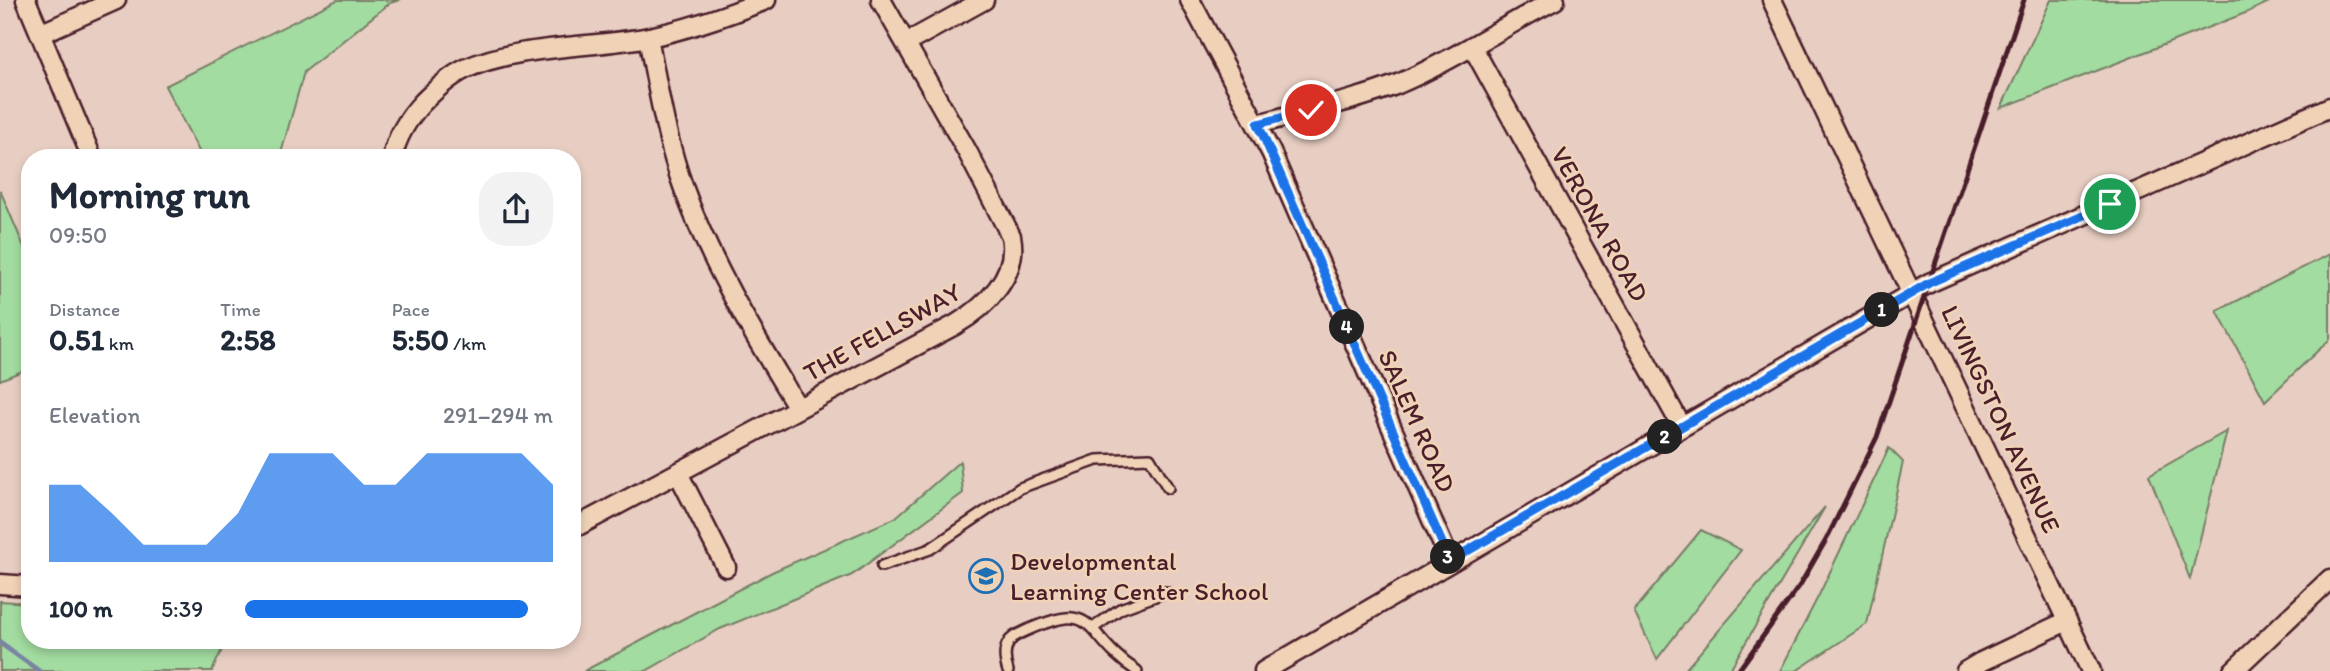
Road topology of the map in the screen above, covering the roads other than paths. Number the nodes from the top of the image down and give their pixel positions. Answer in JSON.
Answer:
{"nodes":[{"id":1,"x":26,"y":0,"type":"edge"},
{"id":2,"x":116,"y":0,"type":"edge"},
{"id":3,"x":766,"y":0,"type":"edge"},
{"id":4,"x":881,"y":0,"type":"edge"},
{"id":5,"x":984,"y":0,"type":"edge"},
{"id":6,"x":1191,"y":0,"type":"edge"},
{"id":7,"x":1555,"y":0,"type":"edge"},
{"id":8,"x":1772,"y":0,"type":"edge"},
{"id":9,"x":40,"y":33,"type":"junction"},
{"id":10,"x":648,"y":37,"type":"junction"},
{"id":11,"x":906,"y":43,"type":"junction"},
{"id":12,"x":1472,"y":46,"type":"junction"},
{"id":13,"x":2330,"y":107,"type":"edge"},
{"id":14,"x":1258,"y":124,"type":"junction"},
{"id":15,"x":89,"y":149,"type":"edge"},
{"id":16,"x":395,"y":149,"type":"edge"},
{"id":17,"x":1913,"y":292,"type":"junction"},
{"id":18,"x":798,"y":408,"type":"junction"},
{"id":19,"x":1682,"y":427,"type":"junction"},
{"id":20,"x":678,"y":473,"type":"junction"},
{"id":21,"x":1168,"y":488,"type":"dead end"},
{"id":22,"x":581,"y":524,"type":"edge"},
{"id":23,"x":1450,"y":561,"type":"junction"},
{"id":24,"x":882,"y":566,"type":"dead end"},
{"id":25,"x":726,"y":567,"type":"dead end"},
{"id":26,"x":2330,"y":579,"type":"edge"},
{"id":27,"x":0,"y":584,"type":"edge"},
{"id":28,"x":21,"y":585,"type":"edge"},
{"id":29,"x":1166,"y":592,"type":"dead end"},
{"id":30,"x":2067,"y":621,"type":"junction"},
{"id":31,"x":1093,"y":628,"type":"junction"},
{"id":32,"x":1008,"y":671,"type":"edge"},
{"id":33,"x":1137,"y":671,"type":"edge"},
{"id":34,"x":1264,"y":671,"type":"edge"},
{"id":35,"x":1966,"y":671,"type":"edge"},
{"id":36,"x":2091,"y":671,"type":"edge"},
{"id":37,"x":2233,"y":671,"type":"edge"}],
"edges":[{"from":1,"to":9,"type":"street"},
{"from":2,"to":9,"type":"street"},
{"from":3,"to":10,"type":"street"},
{"from":4,"to":11,"type":"street","name":"THE FELLSWAY"},
{"from":5,"to":11,"type":"street"},
{"from":6,"to":14,"type":"street","name":"SALEM ROAD"},
{"from":7,"to":12,"type":"street"},
{"from":8,"to":17,"type":"street","name":"LIVINGSTON AVENUE"},
{"from":9,"to":15,"type":"street"},
{"from":10,"to":16,"type":"street"},
{"from":10,"to":18,"type":"street"},
{"from":11,"to":18,"type":"street","name":"THE FELLSWAY"},
{"from":12,"to":14,"type":"street"},
{"from":12,"to":19,"type":"street","name":"VERONA ROAD"},
{"from":13,"to":17,"type":"street"},
{"from":14,"to":23,"type":"street","name":"SALEM ROAD"},
{"from":17,"to":19,"type":"street"},
{"from":17,"to":30,"type":"street","name":"LIVINGSTON AVENUE"},
{"from":18,"to":20,"type":"street","name":"THE FELLSWAY"},
{"from":19,"to":23,"type":"street"},
{"from":20,"to":22,"type":"street","name":"THE FELLSWAY"},
{"from":20,"to":25,"type":"street"},
{"from":21,"to":24,"type":"lane"},
{"from":23,"to":34,"type":"street"},
{"from":26,"to":37,"type":"street"},
{"from":27,"to":28,"type":"street"},
{"from":29,"to":31,"type":"lane"},
{"from":30,"to":35,"type":"street"},
{"from":30,"to":36,"type":"street","name":"LIVINGSTON AVENUE"},
{"from":31,"to":32,"type":"lane"},
{"from":31,"to":33,"type":"lane"}]}
